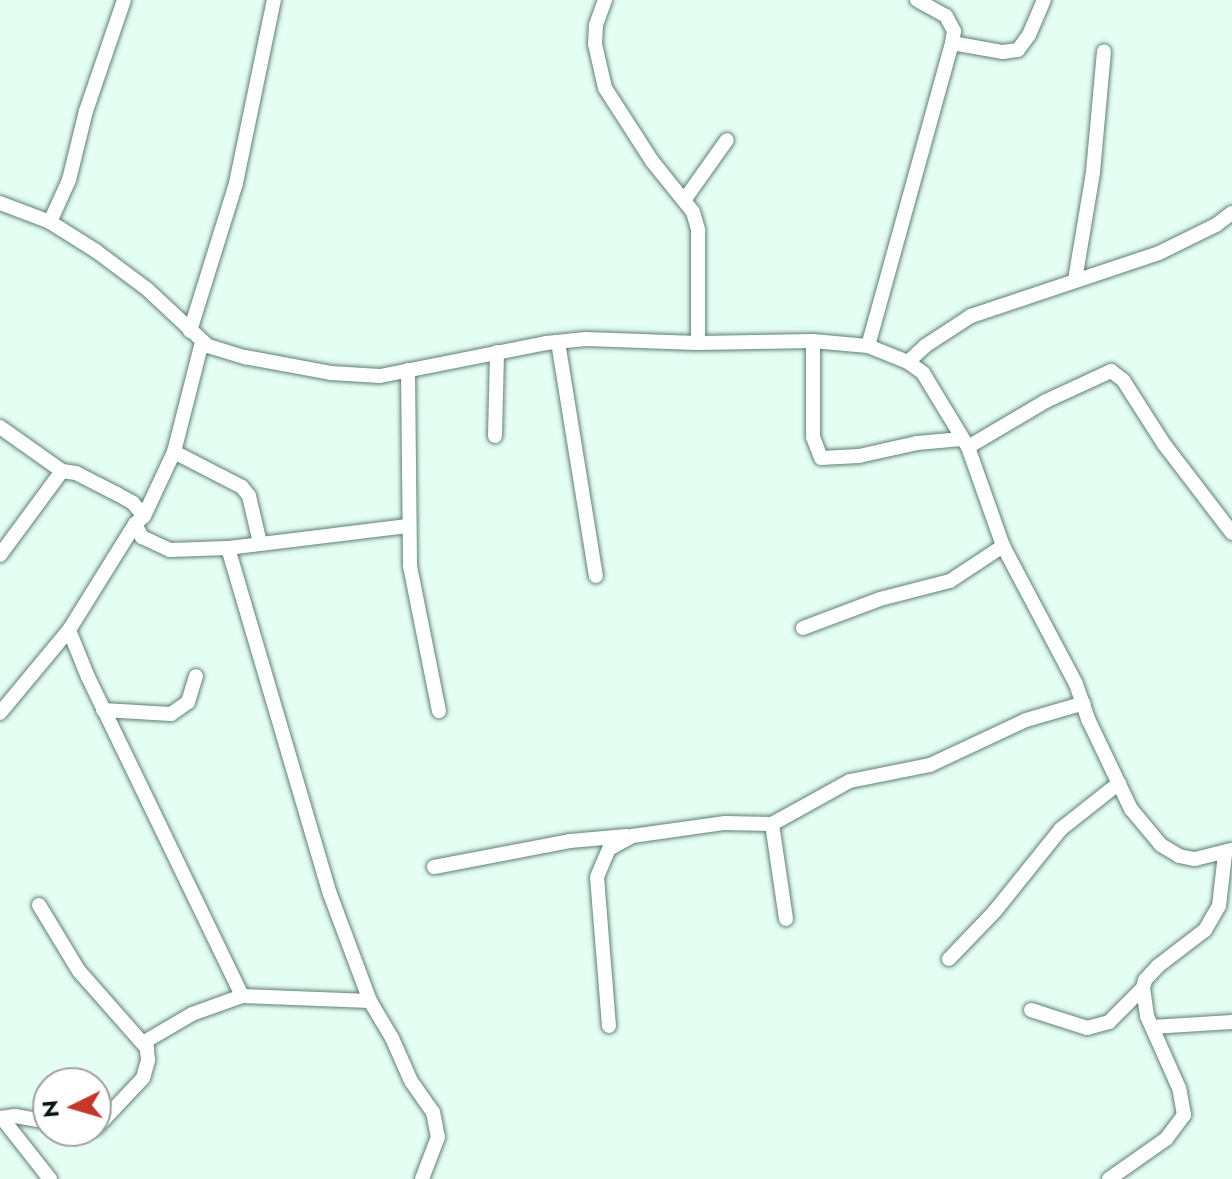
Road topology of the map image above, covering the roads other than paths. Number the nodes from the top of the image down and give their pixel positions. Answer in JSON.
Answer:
{"nodes":[{"id":1,"x":124,"y":0,"type":"edge"},
{"id":2,"x":274,"y":0,"type":"edge"},
{"id":3,"x":605,"y":0,"type":"edge"},
{"id":4,"x":917,"y":0,"type":"edge"},
{"id":5,"x":1044,"y":0,"type":"edge"},
{"id":6,"x":952,"y":43,"type":"junction"},
{"id":7,"x":1104,"y":52,"type":"dead end"},
{"id":8,"x":727,"y":140,"type":"dead end"},
{"id":9,"x":685,"y":199,"type":"junction"},
{"id":10,"x":0,"y":203,"type":"edge"},
{"id":11,"x":1232,"y":213,"type":"edge"},
{"id":12,"x":50,"y":222,"type":"junction"},
{"id":13,"x":1075,"y":280,"type":"junction"},
{"id":14,"x":190,"y":331,"type":"junction"},
{"id":15,"x":813,"y":341,"type":"junction"},
{"id":16,"x":202,"y":342,"type":"junction"},
{"id":17,"x":558,"y":342,"type":"junction"},
{"id":18,"x":698,"y":343,"type":"junction"},
{"id":19,"x":868,"y":346,"type":"junction"},
{"id":20,"x":497,"y":352,"type":"junction"},
{"id":21,"x":908,"y":362,"type":"junction"},
{"id":22,"x":408,"y":370,"type":"junction"},
{"id":23,"x":0,"y":427,"type":"edge"},
{"id":24,"x":495,"y":436,"type":"dead end"},
{"id":25,"x":965,"y":443,"type":"junction"},
{"id":26,"x":174,"y":452,"type":"junction"},
{"id":27,"x":62,"y":471,"type":"junction"},
{"id":28,"x":140,"y":520,"type":"junction"},
{"id":29,"x":407,"y":526,"type":"junction"},
{"id":30,"x":1232,"y":533,"type":"edge"},
{"id":31,"x":260,"y":543,"type":"junction"},
{"id":32,"x":1003,"y":546,"type":"junction"},
{"id":33,"x":228,"y":548,"type":"junction"},
{"id":34,"x":0,"y":555,"type":"edge"},
{"id":35,"x":596,"y":576,"type":"dead end"},
{"id":36,"x":803,"y":628,"type":"dead end"},
{"id":37,"x":69,"y":630,"type":"junction"},
{"id":38,"x":196,"y":676,"type":"dead end"},
{"id":39,"x":1084,"y":703,"type":"junction"},
{"id":40,"x":103,"y":710,"type":"junction"},
{"id":41,"x":439,"y":711,"type":"dead end"},
{"id":42,"x":0,"y":713,"type":"edge"},
{"id":43,"x":1119,"y":783,"type":"junction"},
{"id":44,"x":772,"y":824,"type":"junction"},
{"id":45,"x":632,"y":836,"type":"junction"},
{"id":46,"x":1228,"y":852,"type":"edge"},
{"id":47,"x":434,"y":867,"type":"dead end"},
{"id":48,"x":39,"y":905,"type":"dead end"},
{"id":49,"x":786,"y":919,"type":"dead end"},
{"id":50,"x":949,"y":959,"type":"dead end"},
{"id":51,"x":1143,"y":988,"type":"junction"},
{"id":52,"x":242,"y":996,"type":"junction"},
{"id":53,"x":370,"y":1001,"type":"junction"},
{"id":54,"x":1031,"y":1010,"type":"dead end"},
{"id":55,"x":1232,"y":1022,"type":"edge"},
{"id":56,"x":609,"y":1026,"type":"dead end"},
{"id":57,"x":1152,"y":1027,"type":"junction"},
{"id":58,"x":147,"y":1048,"type":"junction"},
{"id":59,"x":112,"y":1111,"type":"edge"},
{"id":60,"x":1,"y":1118,"type":"edge"},
{"id":61,"x":32,"y":1121,"type":"edge"},
{"id":62,"x":50,"y":1179,"type":"edge"},
{"id":63,"x":422,"y":1179,"type":"edge"},
{"id":64,"x":1109,"y":1179,"type":"edge"}],
"edges":[{"from":1,"to":12,"type":"street"},
{"from":2,"to":14,"type":"street"},
{"from":3,"to":9,"type":"street"},
{"from":4,"to":6,"type":"street"},
{"from":5,"to":6,"type":"street"},
{"from":6,"to":19,"type":"street"},
{"from":7,"to":13,"type":"street"},
{"from":8,"to":9,"type":"street"},
{"from":9,"to":18,"type":"street"},
{"from":10,"to":12,"type":"street"},
{"from":11,"to":13,"type":"street"},
{"from":12,"to":14,"type":"street"},
{"from":13,"to":21,"type":"street"},
{"from":14,"to":16,"type":"street"},
{"from":15,"to":18,"type":"street"},
{"from":15,"to":19,"type":"street"},
{"from":15,"to":25,"type":"street"},
{"from":16,"to":22,"type":"street"},
{"from":16,"to":26,"type":"street"},
{"from":17,"to":18,"type":"street"},
{"from":17,"to":20,"type":"street"},
{"from":17,"to":35,"type":"street"},
{"from":19,"to":21,"type":"street"},
{"from":20,"to":22,"type":"street"},
{"from":20,"to":24,"type":"street"},
{"from":21,"to":25,"type":"street"},
{"from":22,"to":29,"type":"street"},
{"from":23,"to":27,"type":"street"},
{"from":25,"to":30,"type":"street"},
{"from":25,"to":32,"type":"street"},
{"from":26,"to":28,"type":"street"},
{"from":26,"to":31,"type":"street"},
{"from":27,"to":28,"type":"street"},
{"from":27,"to":34,"type":"street"},
{"from":28,"to":33,"type":"street"},
{"from":28,"to":37,"type":"street"},
{"from":29,"to":31,"type":"street"},
{"from":29,"to":41,"type":"street"},
{"from":31,"to":33,"type":"street"},
{"from":32,"to":36,"type":"street"},
{"from":32,"to":39,"type":"street"},
{"from":33,"to":53,"type":"street"},
{"from":37,"to":40,"type":"street"},
{"from":37,"to":42,"type":"street"},
{"from":38,"to":40,"type":"street"},
{"from":39,"to":43,"type":"street"},
{"from":39,"to":44,"type":"street"},
{"from":40,"to":52,"type":"street"},
{"from":43,"to":46,"type":"street"},
{"from":43,"to":50,"type":"street"},
{"from":44,"to":45,"type":"street"},
{"from":44,"to":49,"type":"street"},
{"from":45,"to":47,"type":"street"},
{"from":45,"to":56,"type":"street"},
{"from":46,"to":51,"type":"street"},
{"from":48,"to":58,"type":"street"},
{"from":51,"to":54,"type":"street"},
{"from":51,"to":57,"type":"street"},
{"from":52,"to":53,"type":"street"},
{"from":52,"to":58,"type":"street"},
{"from":53,"to":63,"type":"street"},
{"from":55,"to":57,"type":"street"},
{"from":57,"to":64,"type":"street"},
{"from":58,"to":59,"type":"street"},
{"from":60,"to":61,"type":"street"},
{"from":60,"to":62,"type":"street"}]}
